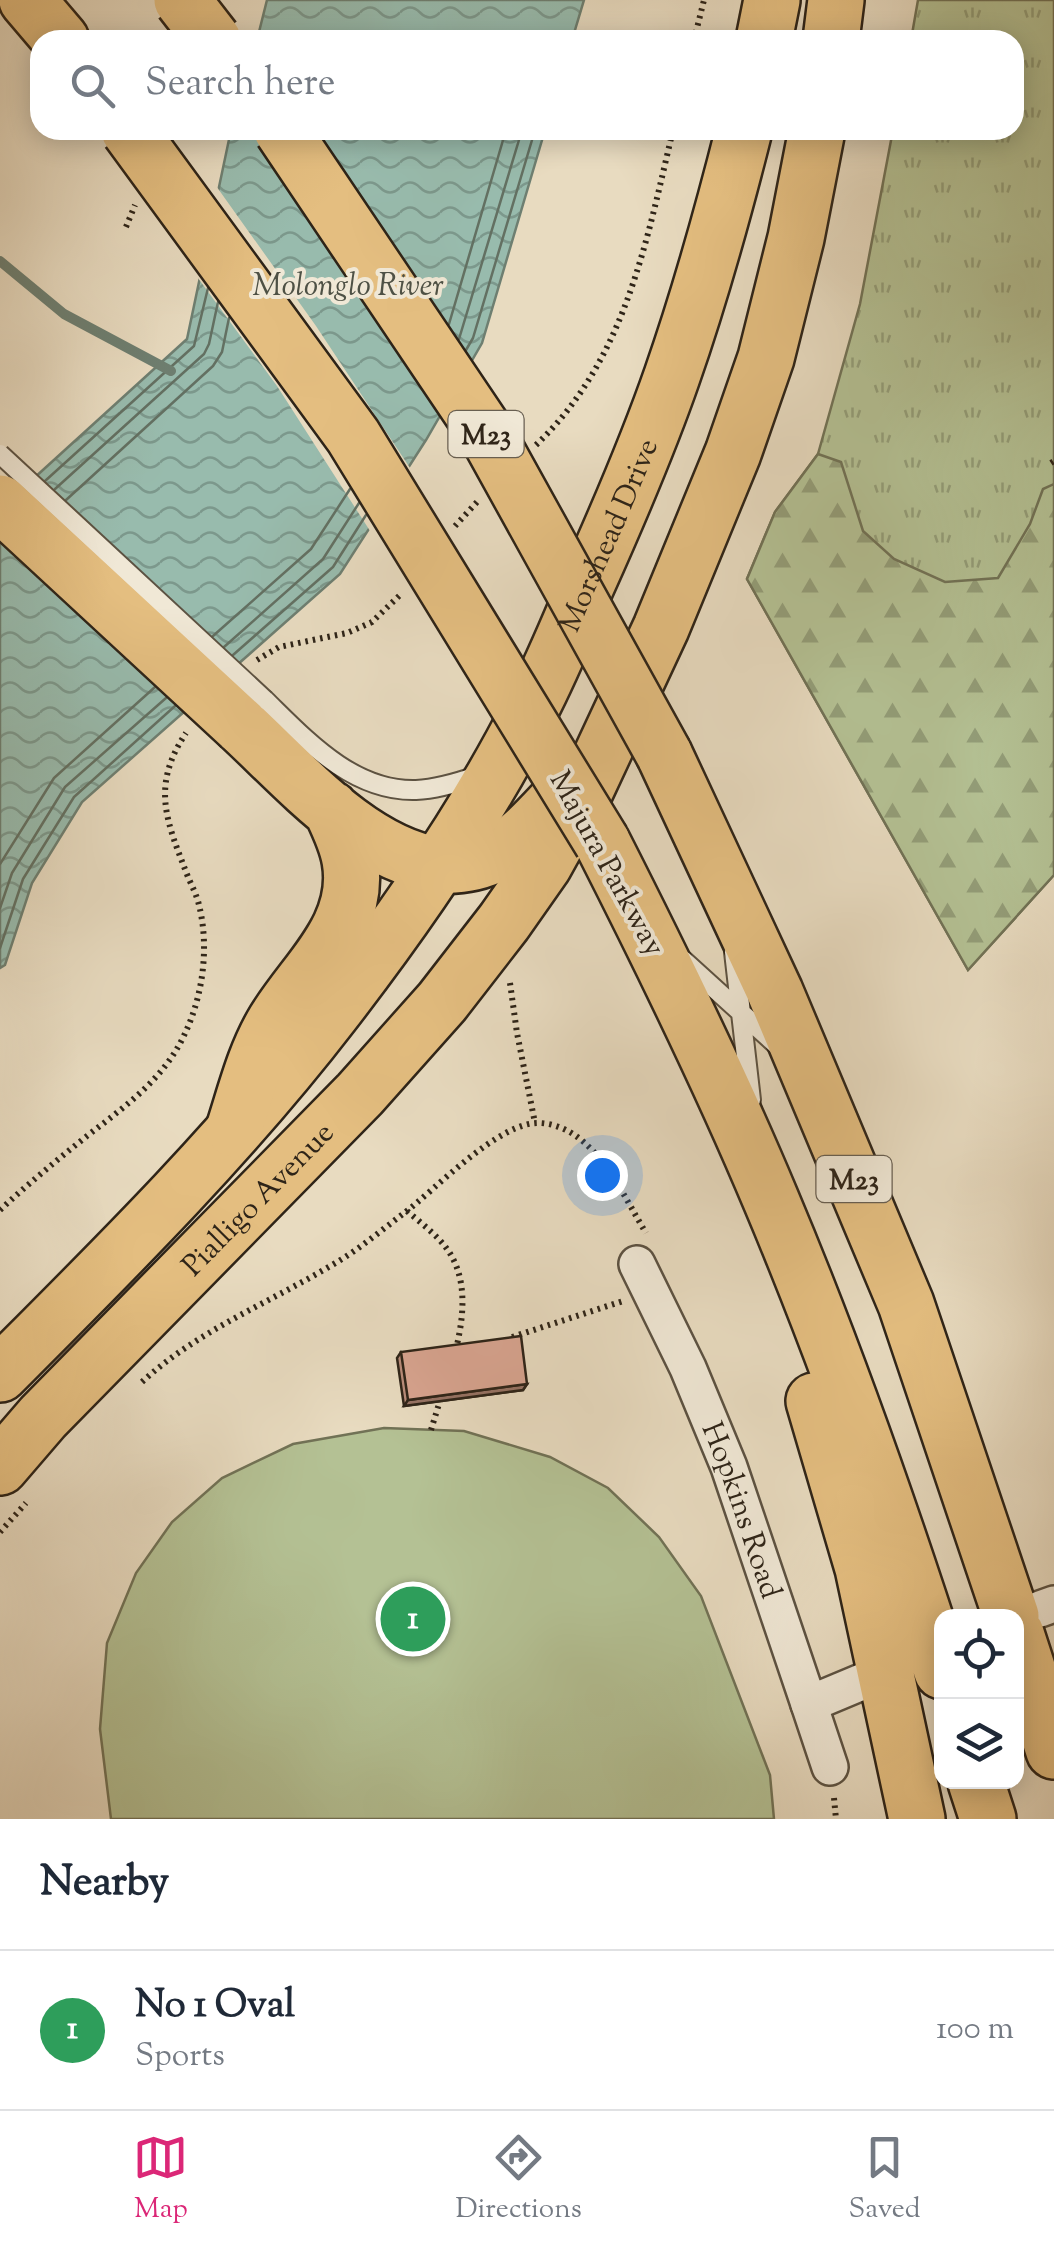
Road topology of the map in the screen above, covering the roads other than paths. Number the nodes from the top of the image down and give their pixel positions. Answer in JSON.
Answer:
{"nodes":[{"id":1,"x":27,"y":0,"type":"edge"},
{"id":2,"x":182,"y":0,"type":"edge"},
{"id":3,"x":772,"y":0,"type":"edge"},
{"id":4,"x":836,"y":0,"type":"edge"},
{"id":5,"x":52,"y":30,"type":"edge"},
{"id":6,"x":205,"y":30,"type":"edge"},
{"id":7,"x":766,"y":30,"type":"edge"},
{"id":8,"x":832,"y":30,"type":"edge"},
{"id":9,"x":136,"y":140,"type":"edge"},
{"id":10,"x":289,"y":140,"type":"edge"},
{"id":11,"x":741,"y":140,"type":"edge"},
{"id":12,"x":815,"y":140,"type":"edge"},
{"id":13,"x":0,"y":454,"type":"edge"},
{"id":14,"x":0,"y":503,"type":"edge"},
{"id":15,"x":231,"y":719,"type":"junction"},
{"id":16,"x":603,"y":751,"type":"junction"},
{"id":17,"x":496,"y":770,"type":"junction"},
{"id":18,"x":331,"y":810,"type":"junction"},
{"id":19,"x":438,"y":865,"type":"junction"},
{"id":20,"x":729,"y":892,"type":"junction"},
{"id":21,"x":406,"y":913,"type":"joint"},
{"id":22,"x":644,"y":925,"type":"junction"},
{"id":23,"x":739,"y":1011,"type":"junction"},
{"id":24,"x":711,"y":1064,"type":"junction"},
{"id":25,"x":812,"y":1078,"type":"junction"},
{"id":26,"x":234,"y":1129,"type":"junction"},
{"id":27,"x":760,"y":1174,"type":"junction"},
{"id":28,"x":647,"y":1267,"type":"road end"},
{"id":29,"x":0,"y":1374,"type":"edge"},
{"id":30,"x":18,"y":1479,"type":"edge"},
{"id":31,"x":1030,"y":1616,"type":"edge"},
{"id":32,"x":934,"y":1647,"type":"edge"},
{"id":33,"x":864,"y":1681,"type":"dead end"},
{"id":34,"x":808,"y":1704,"type":"junction"},
{"id":35,"x":1054,"y":1751,"type":"edge"},
{"id":36,"x":830,"y":1767,"type":"dead end"},
{"id":37,"x":978,"y":1789,"type":"edge"},
{"id":38,"x":917,"y":1819,"type":"edge"},
{"id":39,"x":988,"y":1819,"type":"edge"}],
"edges":[{"from":1,"to":5,"type":"main road"},
{"from":2,"to":6,"type":"main road","bridge":true},
{"from":3,"to":7,"type":"main road"},
{"from":4,"to":8,"type":"main road"},
{"from":9,"to":22,"type":"main road","name":"Majura Parkway","number":"M23","bridge":true},
{"from":10,"to":20,"type":"main road","number":"M23","bridge":true},
{"from":11,"to":17,"type":"main road","name":"Morshead Drive"},
{"from":12,"to":16,"type":"main road"},
{"from":13,"to":15,"type":"lane","bridge":true},
{"from":14,"to":15,"type":"main road","bridge":true},
{"from":15,"to":17,"type":"lane"},
{"from":15,"to":18,"type":"main road"},
{"from":16,"to":19,"type":"main road"},
{"from":16,"to":30,"type":"main road","name":"Pialligo Avenue"},
{"from":17,"to":19,"type":"main road","name":"Morshead Drive"},
{"from":18,"to":19,"type":"main road"},
{"from":18,"to":26,"type":"main road"},
{"from":19,"to":21,"type":"main road","name":"Morshead Drive"},
{"from":20,"to":23,"type":"lane"},
{"from":20,"to":25,"type":"main road","number":"M23"},
{"from":21,"to":26,"type":"main road","name":"Pialligo Avenue"},
{"from":22,"to":23,"type":"lane"},
{"from":22,"to":24,"type":"main road","name":"Majura Parkway","number":"M23"},
{"from":23,"to":25,"type":"lane"},
{"from":23,"to":27,"type":"lane"},
{"from":24,"to":27,"type":"main road","name":"Majura Parkway","number":"M23"},
{"from":24,"to":38,"type":"main road"},
{"from":25,"to":31,"type":"main road","number":"M23"},
{"from":26,"to":29,"type":"main road","name":"Pialligo Avenue"},
{"from":27,"to":32,"type":"main road","name":"Majura Parkway","number":"M23"},
{"from":28,"to":34,"type":"street","name":"Hopkins Road"},
{"from":31,"to":35,"type":"main road","number":"M23"},
{"from":33,"to":34,"type":"street"},
{"from":34,"to":36,"type":"street","name":"Hopkins Road"},
{"from":37,"to":39,"type":"main road"}]}
